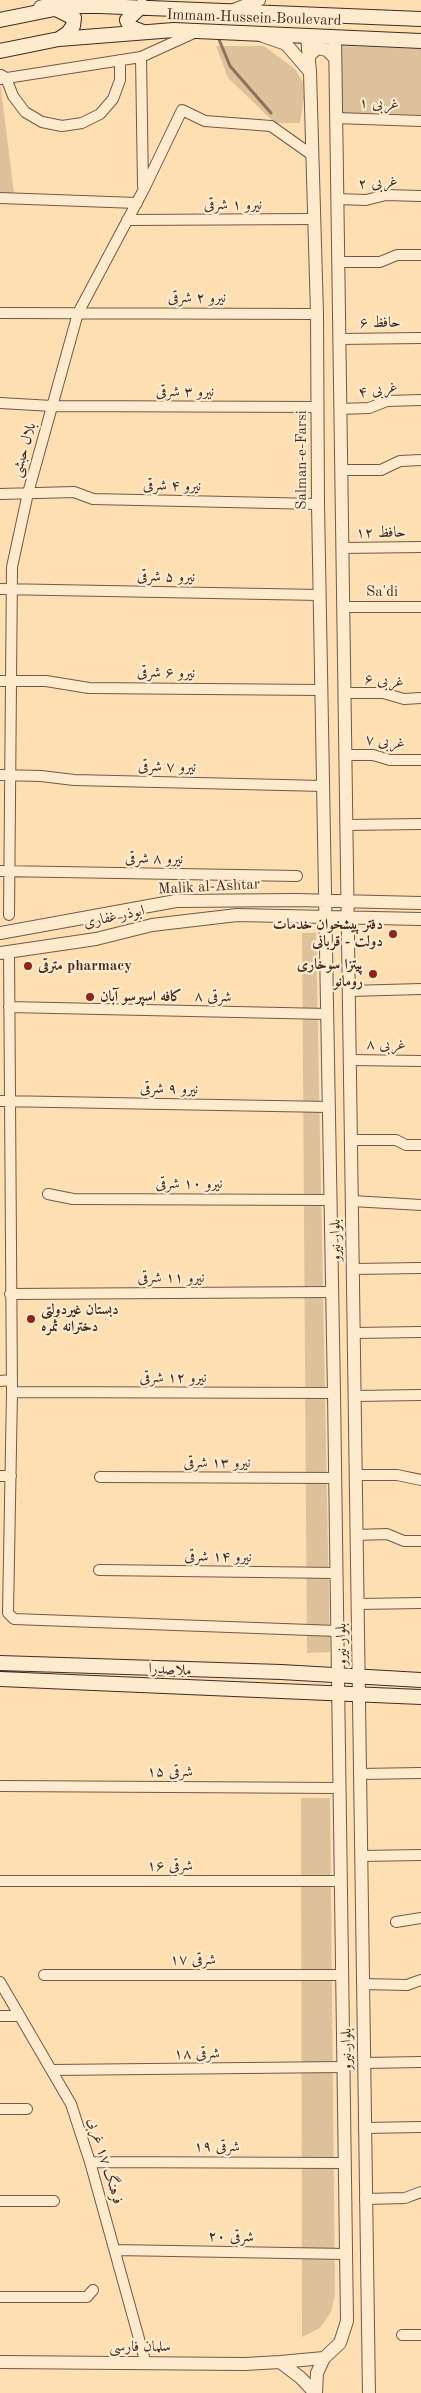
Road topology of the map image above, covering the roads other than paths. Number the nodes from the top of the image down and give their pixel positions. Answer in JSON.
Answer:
{"nodes":[{"id":1,"x":259,"y":0,"type":"edge"},
{"id":2,"x":62,"y":5,"type":"edge"},
{"id":3,"x":142,"y":6,"type":"junction"},
{"id":4,"x":228,"y":12,"type":"junction"},
{"id":5,"x":421,"y":19,"type":"edge"},
{"id":6,"x":3,"y":20,"type":"edge"},
{"id":7,"x":199,"y":31,"type":"junction"},
{"id":8,"x":143,"y":32,"type":"junction"},
{"id":9,"x":256,"y":34,"type":"junction"},
{"id":10,"x":308,"y":36,"type":"junction"},
{"id":11,"x":335,"y":37,"type":"junction"},
{"id":12,"x":59,"y":39,"type":"junction"},
{"id":13,"x":421,"y":41,"type":"edge"},
{"id":14,"x":0,"y":51,"type":"edge"},
{"id":15,"x":310,"y":55,"type":"junction"},
{"id":16,"x":141,"y":57,"type":"junction"},
{"id":17,"x":335,"y":58,"type":"junction"},
{"id":18,"x":120,"y":60,"type":"junction"},
{"id":19,"x":310,"y":72,"type":"junction"},
{"id":20,"x":2,"y":77,"type":"edge"},
{"id":21,"x":336,"y":118,"type":"junction"},
{"id":22,"x":421,"y":121,"type":"edge"},
{"id":23,"x":312,"y":155,"type":"junction"},
{"id":24,"x":144,"y":190,"type":"junction"},
{"id":25,"x":421,"y":196,"type":"edge"},
{"id":26,"x":0,"y":198,"type":"edge"},
{"id":27,"x":337,"y":199,"type":"junction"},
{"id":28,"x":137,"y":203,"type":"junction"},
{"id":29,"x":128,"y":220,"type":"junction"},
{"id":30,"x":314,"y":220,"type":"junction"},
{"id":31,"x":421,"y":256,"type":"edge"},
{"id":32,"x":338,"y":262,"type":"junction"},
{"id":33,"x":0,"y":313,"type":"edge"},
{"id":34,"x":78,"y":313,"type":"junction"},
{"id":35,"x":317,"y":314,"type":"junction"},
{"id":36,"x":421,"y":338,"type":"edge"},
{"id":37,"x":339,"y":339,"type":"junction"},
{"id":38,"x":421,"y":400,"type":"edge"},
{"id":39,"x":0,"y":403,"type":"edge"},
{"id":40,"x":52,"y":406,"type":"junction"},
{"id":41,"x":318,"y":407,"type":"junction"},
{"id":42,"x":340,"y":409,"type":"junction"},
{"id":43,"x":421,"y":460,"type":"edge"},
{"id":44,"x":341,"y":470,"type":"junction"},
{"id":45,"x":28,"y":493,"type":"junction"},
{"id":46,"x":0,"y":494,"type":"edge"},
{"id":47,"x":318,"y":504,"type":"junction"},
{"id":48,"x":421,"y":547,"type":"edge"},
{"id":49,"x":342,"y":548,"type":"junction"},
{"id":50,"x":0,"y":589,"type":"edge"},
{"id":51,"x":12,"y":589,"type":"junction"},
{"id":52,"x":319,"y":595,"type":"junction"},
{"id":53,"x":343,"y":607,"type":"junction"},
{"id":54,"x":421,"y":607,"type":"edge"},
{"id":55,"x":0,"y":681,"type":"edge"},
{"id":56,"x":11,"y":681,"type":"junction"},
{"id":57,"x":321,"y":690,"type":"junction"},
{"id":58,"x":344,"y":693,"type":"junction"},
{"id":59,"x":421,"y":698,"type":"edge"},
{"id":60,"x":345,"y":754,"type":"junction"},
{"id":61,"x":421,"y":760,"type":"edge"},
{"id":62,"x":5,"y":775,"type":"edge"},
{"id":63,"x":323,"y":786,"type":"junction"},
{"id":64,"x":421,"y":824,"type":"edge"},
{"id":65,"x":346,"y":825,"type":"junction"},
{"id":66,"x":5,"y":871,"type":"edge"},
{"id":67,"x":297,"y":876,"type":"dead end"},
{"id":68,"x":325,"y":900,"type":"junction"},
{"id":69,"x":348,"y":901,"type":"junction"},
{"id":70,"x":421,"y":903,"type":"edge"},
{"id":71,"x":9,"y":915,"type":"dead end"},
{"id":72,"x":325,"y":917,"type":"junction"},
{"id":73,"x":348,"y":918,"type":"junction"},
{"id":74,"x":421,"y":919,"type":"edge"},
{"id":75,"x":0,"y":933,"type":"edge"},
{"id":76,"x":5,"y":952,"type":"edge"},
{"id":77,"x":421,"y":989,"type":"edge"},
{"id":78,"x":349,"y":991,"type":"junction"},
{"id":79,"x":10,"y":1008,"type":"junction"},
{"id":80,"x":327,"y":1014,"type":"junction"},
{"id":81,"x":350,"y":1060,"type":"junction"},
{"id":82,"x":421,"y":1061,"type":"edge"},
{"id":83,"x":5,"y":1101,"type":"edge"},
{"id":84,"x":328,"y":1107,"type":"junction"},
{"id":85,"x":351,"y":1140,"type":"junction"},
{"id":86,"x":421,"y":1145,"type":"edge"},
{"id":87,"x":5,"y":1194,"type":"edge"},
{"id":88,"x":48,"y":1194,"type":"dead end"},
{"id":89,"x":330,"y":1200,"type":"junction"},
{"id":90,"x":352,"y":1201,"type":"junction"},
{"id":91,"x":421,"y":1205,"type":"edge"},
{"id":92,"x":421,"y":1268,"type":"edge"},
{"id":93,"x":353,"y":1269,"type":"junction"},
{"id":94,"x":7,"y":1289,"type":"edge"},
{"id":95,"x":332,"y":1292,"type":"junction"},
{"id":96,"x":421,"y":1332,"type":"edge"},
{"id":97,"x":354,"y":1333,"type":"junction"},
{"id":98,"x":5,"y":1380,"type":"edge"},
{"id":99,"x":12,"y":1392,"type":"junction"},
{"id":100,"x":334,"y":1393,"type":"junction"},
{"id":101,"x":421,"y":1395,"type":"edge"},
{"id":102,"x":355,"y":1396,"type":"junction"},
{"id":103,"x":356,"y":1475,"type":"junction"},
{"id":104,"x":5,"y":1476,"type":"edge"},
{"id":105,"x":100,"y":1477,"type":"dead end"},
{"id":106,"x":335,"y":1478,"type":"junction"},
{"id":107,"x":421,"y":1480,"type":"edge"},
{"id":108,"x":356,"y":1535,"type":"junction"},
{"id":109,"x":421,"y":1541,"type":"edge"},
{"id":110,"x":99,"y":1570,"type":"dead end"},
{"id":111,"x":336,"y":1573,"type":"junction"},
{"id":112,"x":421,"y":1603,"type":"edge"},
{"id":113,"x":358,"y":1604,"type":"junction"},
{"id":114,"x":4,"y":1613,"type":"edge"},
{"id":115,"x":337,"y":1631,"type":"junction"},
{"id":116,"x":0,"y":1663,"type":"edge"},
{"id":117,"x":338,"y":1675,"type":"junction"},
{"id":118,"x":359,"y":1676,"type":"junction"},
{"id":119,"x":0,"y":1679,"type":"edge"},
{"id":120,"x":421,"y":1680,"type":"edge"},
{"id":121,"x":338,"y":1694,"type":"junction"},
{"id":122,"x":359,"y":1695,"type":"junction"},
{"id":123,"x":421,"y":1698,"type":"edge"},
{"id":124,"x":360,"y":1774,"type":"junction"},
{"id":125,"x":421,"y":1774,"type":"edge"},
{"id":126,"x":0,"y":1786,"type":"edge"},
{"id":127,"x":340,"y":1788,"type":"junction"},
{"id":128,"x":421,"y":1855,"type":"edge"},
{"id":129,"x":361,"y":1856,"type":"junction"},
{"id":130,"x":0,"y":1881,"type":"edge"},
{"id":131,"x":341,"y":1881,"type":"junction"},
{"id":132,"x":421,"y":1918,"type":"edge"},
{"id":133,"x":396,"y":1922,"type":"dead end"},
{"id":134,"x":44,"y":1974,"type":"dead end"},
{"id":135,"x":342,"y":1975,"type":"junction"},
{"id":136,"x":421,"y":1980,"type":"edge"},
{"id":137,"x":0,"y":1982,"type":"edge"},
{"id":138,"x":363,"y":1984,"type":"junction"},
{"id":139,"x":0,"y":2016,"type":"edge"},
{"id":140,"x":20,"y":2016,"type":"junction"},
{"id":141,"x":421,"y":2062,"type":"edge"},
{"id":142,"x":364,"y":2063,"type":"junction"},
{"id":143,"x":343,"y":2067,"type":"junction"},
{"id":144,"x":52,"y":2070,"type":"junction"},
{"id":145,"x":0,"y":2109,"type":"edge"},
{"id":146,"x":27,"y":2109,"type":"dead end"},
{"id":147,"x":421,"y":2127,"type":"edge"},
{"id":148,"x":364,"y":2128,"type":"junction"},
{"id":149,"x":90,"y":2162,"type":"junction"},
{"id":150,"x":344,"y":2163,"type":"junction"},
{"id":151,"x":421,"y":2192,"type":"edge"},
{"id":152,"x":365,"y":2199,"type":"junction"},
{"id":153,"x":0,"y":2200,"type":"edge"},
{"id":154,"x":54,"y":2201,"type":"dead end"},
{"id":155,"x":115,"y":2250,"type":"junction"},
{"id":156,"x":346,"y":2254,"type":"junction"},
{"id":157,"x":93,"y":2290,"type":"dead end"},
{"id":158,"x":0,"y":2297,"type":"edge"},
{"id":159,"x":421,"y":2335,"type":"edge"},
{"id":160,"x":402,"y":2336,"type":"dead end"},
{"id":161,"x":324,"y":2358,"type":"junction"},
{"id":162,"x":0,"y":2362,"type":"edge"},
{"id":163,"x":280,"y":2362,"type":"junction"},
{"id":164,"x":146,"y":2364,"type":"junction"},
{"id":165,"x":316,"y":2393,"type":"edge"},
{"id":166,"x":369,"y":2393,"type":"edge"}],
"edges":[{"from":1,"to":4,"type":"street"},
{"from":2,"to":3,"type":"main road","name":"Immam Hussein Boulevard"},
{"from":2,"to":6,"type":"main road","name":"Immam Hussein Boulevard"},
{"from":2,"to":12,"type":"main road"},
{"from":3,"to":4,"type":"main road","name":"Immam Hussein Boulevard"},
{"from":3,"to":8,"type":"main road"},
{"from":4,"to":5,"type":"main road","name":"Immam Hussein Boulevard"},
{"from":7,"to":8,"type":"main road","name":"Immam Hussein Boulevard"},
{"from":7,"to":9,"type":"main road","name":"Immam Hussein Boulevard"},
{"from":7,"to":16,"type":"street"},
{"from":8,"to":12,"type":"main road","name":"Immam Hussein Boulevard"},
{"from":9,"to":10,"type":"main road","name":"Immam Hussein Boulevard"},
{"from":9,"to":19,"type":"street"},
{"from":10,"to":11,"type":"main road","name":"Immam Hussein Boulevard"},
{"from":10,"to":15,"type":"street","name":"Salman-e-Farsi"},
{"from":11,"to":13,"type":"main road","name":"Immam Hussein Boulevard"},
{"from":11,"to":17,"type":"street"},
{"from":12,"to":14,"type":"main road","name":"Immam Hussein Boulevard"},
{"from":15,"to":17,"type":"street"},
{"from":15,"to":19,"type":"street","name":"Salman-e-Farsi"},
{"from":16,"to":18,"type":"street"},
{"from":16,"to":24,"type":"street"},
{"from":17,"to":21,"type":"street"},
{"from":18,"to":20,"type":"street"},
{"from":18,"to":20,"type":"street"},
{"from":19,"to":23,"type":"street","name":"Salman-e-Farsi"},
{"from":21,"to":22,"type":"street","name":"۱ غربی"},
{"from":21,"to":27,"type":"street"},
{"from":23,"to":24,"type":"street","name":"بلال حبشی"},
{"from":23,"to":30,"type":"street","name":"Salman-e-Farsi"},
{"from":24,"to":28,"type":"street","name":"بلال حبشی"},
{"from":25,"to":27,"type":"street","name":"۲ غربی"},
{"from":26,"to":28,"type":"street"},
{"from":27,"to":32,"type":"street"},
{"from":28,"to":29,"type":"street","name":"بلال حبشی"},
{"from":29,"to":30,"type":"street","name":"نیرو ۱ شرقی"},
{"from":29,"to":34,"type":"street","name":"بلال حبشی"},
{"from":30,"to":35,"type":"street","name":"Salman-e-Farsi"},
{"from":31,"to":32,"type":"street"},
{"from":32,"to":37,"type":"street"},
{"from":33,"to":34,"type":"street","name":"نیرو ۲ شرقی"},
{"from":34,"to":35,"type":"street","name":"نیرو ۲ شرقی"},
{"from":34,"to":40,"type":"street","name":"بلال حبشی"},
{"from":35,"to":41,"type":"street","name":"Salman-e-Farsi"},
{"from":36,"to":37,"type":"street","name":"حافظ ۶"},
{"from":37,"to":42,"type":"street"},
{"from":38,"to":42,"type":"street","name":"۴ غربی"},
{"from":39,"to":40,"type":"street","name":"نیرو ۳ شرقی"},
{"from":40,"to":41,"type":"street","name":"نیرو ۳ شرقی"},
{"from":40,"to":45,"type":"street","name":"بلال حبشی"},
{"from":41,"to":47,"type":"street","name":"Salman-e-Farsi"},
{"from":42,"to":44,"type":"street"},
{"from":43,"to":44,"type":"street"},
{"from":44,"to":49,"type":"street"},
{"from":45,"to":46,"type":"street","name":"نیرو ۴ شرقی"},
{"from":45,"to":47,"type":"street","name":"نیرو ۴ شرقی"},
{"from":45,"to":51,"type":"street","name":"بلال حبشی"},
{"from":47,"to":52,"type":"street","name":"Salman-e-Farsi"},
{"from":48,"to":49,"type":"street","name":"حافظ ۱۲"},
{"from":49,"to":53,"type":"street"},
{"from":50,"to":51,"type":"street","name":"نیرو ۵ شرقی"},
{"from":51,"to":52,"type":"street","name":"نیرو ۵ شرقی"},
{"from":51,"to":56,"type":"street","name":"بلال حبشی"},
{"from":52,"to":57,"type":"street","name":"Salman-e-Farsi"},
{"from":53,"to":54,"type":"street","name":"Sa'di"},
{"from":53,"to":58,"type":"street"},
{"from":55,"to":56,"type":"street","name":"نیرو ۶ شرقی"},
{"from":56,"to":57,"type":"street","name":"نیرو ۶ شرقی"},
{"from":56,"to":62,"type":"street","name":"بلال حبشی"},
{"from":57,"to":63,"type":"street","name":"Salman-e-Farsi"},
{"from":58,"to":59,"type":"street","name":"۶ غربی"},
{"from":58,"to":60,"type":"street"},
{"from":60,"to":61,"type":"street","name":"۷ غربی"},
{"from":60,"to":65,"type":"street"},
{"from":62,"to":63,"type":"street","name":"نیرو ۷ شرقی"},
{"from":62,"to":66,"type":"street","name":"بلال حبشی"},
{"from":63,"to":68,"type":"street","name":"Salman-e-Farsi"},
{"from":64,"to":65,"type":"street"},
{"from":65,"to":69,"type":"street"},
{"from":66,"to":67,"type":"street","name":"نیرو ۸ شرقی"},
{"from":66,"to":71,"type":"street","name":"بلال حبشی"},
{"from":68,"to":69,"type":"street","name":"Malik al-Ashtar"},
{"from":68,"to":72,"type":"street","name":"Salman-e-Farsi"},
{"from":68,"to":75,"type":"street","name":"Malik al-Ashtar"},
{"from":69,"to":70,"type":"street","name":"Malik al-Ashtar"},
{"from":69,"to":73,"type":"street"},
{"from":72,"to":73,"type":"street"},
{"from":72,"to":76,"type":"street","name":"ابوذر غفاری"},
{"from":72,"to":80,"type":"street","name":"بلوار نیرو"},
{"from":73,"to":74,"type":"street"},
{"from":73,"to":78,"type":"street","name":"بلوار نیرو"},
{"from":76,"to":79,"type":"street"},
{"from":77,"to":78,"type":"street"},
{"from":78,"to":81,"type":"street","name":"بلوار نیرو"},
{"from":79,"to":80,"type":"street","name":"۸ شرقی"},
{"from":79,"to":83,"type":"street"},
{"from":80,"to":84,"type":"street","name":"بلوار نیرو"},
{"from":81,"to":82,"type":"street","name":"۸ غربی"},
{"from":81,"to":85,"type":"street","name":"بلوار نیرو"},
{"from":83,"to":84,"type":"street","name":"نیرو ۹ شرقی"},
{"from":83,"to":87,"type":"street"},
{"from":84,"to":89,"type":"street","name":"بلوار نیرو"},
{"from":85,"to":86,"type":"street"},
{"from":85,"to":90,"type":"street","name":"بلوار نیرو"},
{"from":87,"to":94,"type":"street"},
{"from":88,"to":89,"type":"street","name":"نیرو ۱۰ شرقی"},
{"from":89,"to":95,"type":"street","name":"بلوار نیرو"},
{"from":90,"to":91,"type":"street"},
{"from":90,"to":93,"type":"street","name":"بلوار نیرو"},
{"from":92,"to":93,"type":"street"},
{"from":93,"to":97,"type":"street","name":"بلوار نیرو"},
{"from":94,"to":95,"type":"street","name":"نیرو ۱۱ شرقی"},
{"from":94,"to":98,"type":"street"},
{"from":95,"to":100,"type":"street","name":"بلوار نیرو"},
{"from":96,"to":97,"type":"street"},
{"from":97,"to":102,"type":"street","name":"بلوار نیرو"},
{"from":98,"to":99,"type":"street"},
{"from":99,"to":100,"type":"street","name":"نیرو ۱۲ شرقی"},
{"from":99,"to":104,"type":"street"},
{"from":100,"to":106,"type":"street","name":"بلوار نیرو"},
{"from":101,"to":102,"type":"street"},
{"from":102,"to":103,"type":"street","name":"بلوار نیرو"},
{"from":103,"to":107,"type":"street"},
{"from":103,"to":108,"type":"street","name":"بلوار نیرو"},
{"from":104,"to":114,"type":"street"},
{"from":105,"to":106,"type":"street","name":"نیرو ۱۳ شرقی"},
{"from":106,"to":111,"type":"street","name":"بلوار نیرو"},
{"from":108,"to":109,"type":"street"},
{"from":108,"to":113,"type":"street","name":"بلوار نیرو"},
{"from":110,"to":111,"type":"street","name":"نیرو ۱۴ شرقی"},
{"from":111,"to":115,"type":"street","name":"بلوار نیرو"},
{"from":112,"to":113,"type":"street"},
{"from":113,"to":118,"type":"street","name":"بلوار نیرو"},
{"from":114,"to":115,"type":"street"},
{"from":115,"to":117,"type":"street","name":"بلوار نیرو"},
{"from":116,"to":117,"type":"main road","name":"ملاصدرا"},
{"from":117,"to":118,"type":"main road","name":"ملاصدرا"},
{"from":117,"to":121,"type":"street"},
{"from":118,"to":120,"type":"main road","name":"ملاصدرا"},
{"from":118,"to":122,"type":"street","name":"بلوار نیرو"},
{"from":119,"to":121,"type":"main road","name":"ملاصدرا"},
{"from":121,"to":122,"type":"main road","name":"ملاصدرا"},
{"from":121,"to":127,"type":"street","name":"بلوار نیرو"},
{"from":122,"to":123,"type":"main road","name":"ملاصدرا"},
{"from":122,"to":124,"type":"street","name":"بلوار نیرو"},
{"from":124,"to":125,"type":"street"},
{"from":124,"to":129,"type":"street","name":"بلوار نیرو"},
{"from":126,"to":127,"type":"street","name":"۱۵ شرقی"},
{"from":127,"to":131,"type":"street","name":"بلوار نیرو"},
{"from":128,"to":129,"type":"street"},
{"from":129,"to":138,"type":"street","name":"بلوار نیرو"},
{"from":130,"to":131,"type":"street","name":"۱۶ شرقی"},
{"from":131,"to":135,"type":"street","name":"بلوار نیرو"},
{"from":132,"to":133,"type":"street"},
{"from":134,"to":135,"type":"street","name":"۱۷ شرقی"},
{"from":135,"to":143,"type":"street","name":"بلوار نیرو"},
{"from":136,"to":138,"type":"street"},
{"from":137,"to":140,"type":"street","name":"فرهنگ ۱۷ غربی"},
{"from":138,"to":142,"type":"street","name":"بلوار نیرو"},
{"from":139,"to":140,"type":"street"},
{"from":140,"to":144,"type":"street","name":"فرهنگ ۱۷ غربی"},
{"from":141,"to":142,"type":"street"},
{"from":142,"to":148,"type":"street","name":"بلوار نیرو"},
{"from":143,"to":144,"type":"street","name":"۱۸ شرقی"},
{"from":143,"to":150,"type":"street","name":"بلوار نیرو"},
{"from":144,"to":149,"type":"street","name":"فرهنگ ۱۷ غربی"},
{"from":145,"to":146,"type":"street"},
{"from":147,"to":148,"type":"street"},
{"from":148,"to":152,"type":"street","name":"بلوار نیرو"},
{"from":149,"to":150,"type":"street","name":"۱۹ شرقی"},
{"from":149,"to":155,"type":"street","name":"فرهنگ ۱۷ غربی"},
{"from":150,"to":156,"type":"street","name":"بلوار نیرو"},
{"from":151,"to":152,"type":"street"},
{"from":152,"to":166,"type":"street","name":"بلوار نیرو"},
{"from":153,"to":154,"type":"street"},
{"from":155,"to":156,"type":"street","name":"۲۰ شرقی"},
{"from":155,"to":164,"type":"street","name":"فرهنگ ۱۷ غربی"},
{"from":156,"to":161,"type":"street","name":"بلوار نیرو"},
{"from":157,"to":158,"type":"street"},
{"from":159,"to":160,"type":"street"},
{"from":161,"to":163,"type":"street","name":"سلمان فارسی"},
{"from":161,"to":165,"type":"street","name":"بلوار نیرو"},
{"from":162,"to":164,"type":"street","name":"سلمان فارسی"},
{"from":163,"to":164,"type":"street","name":"سلمان فارسی"},
{"from":163,"to":165,"type":"street"}]}
